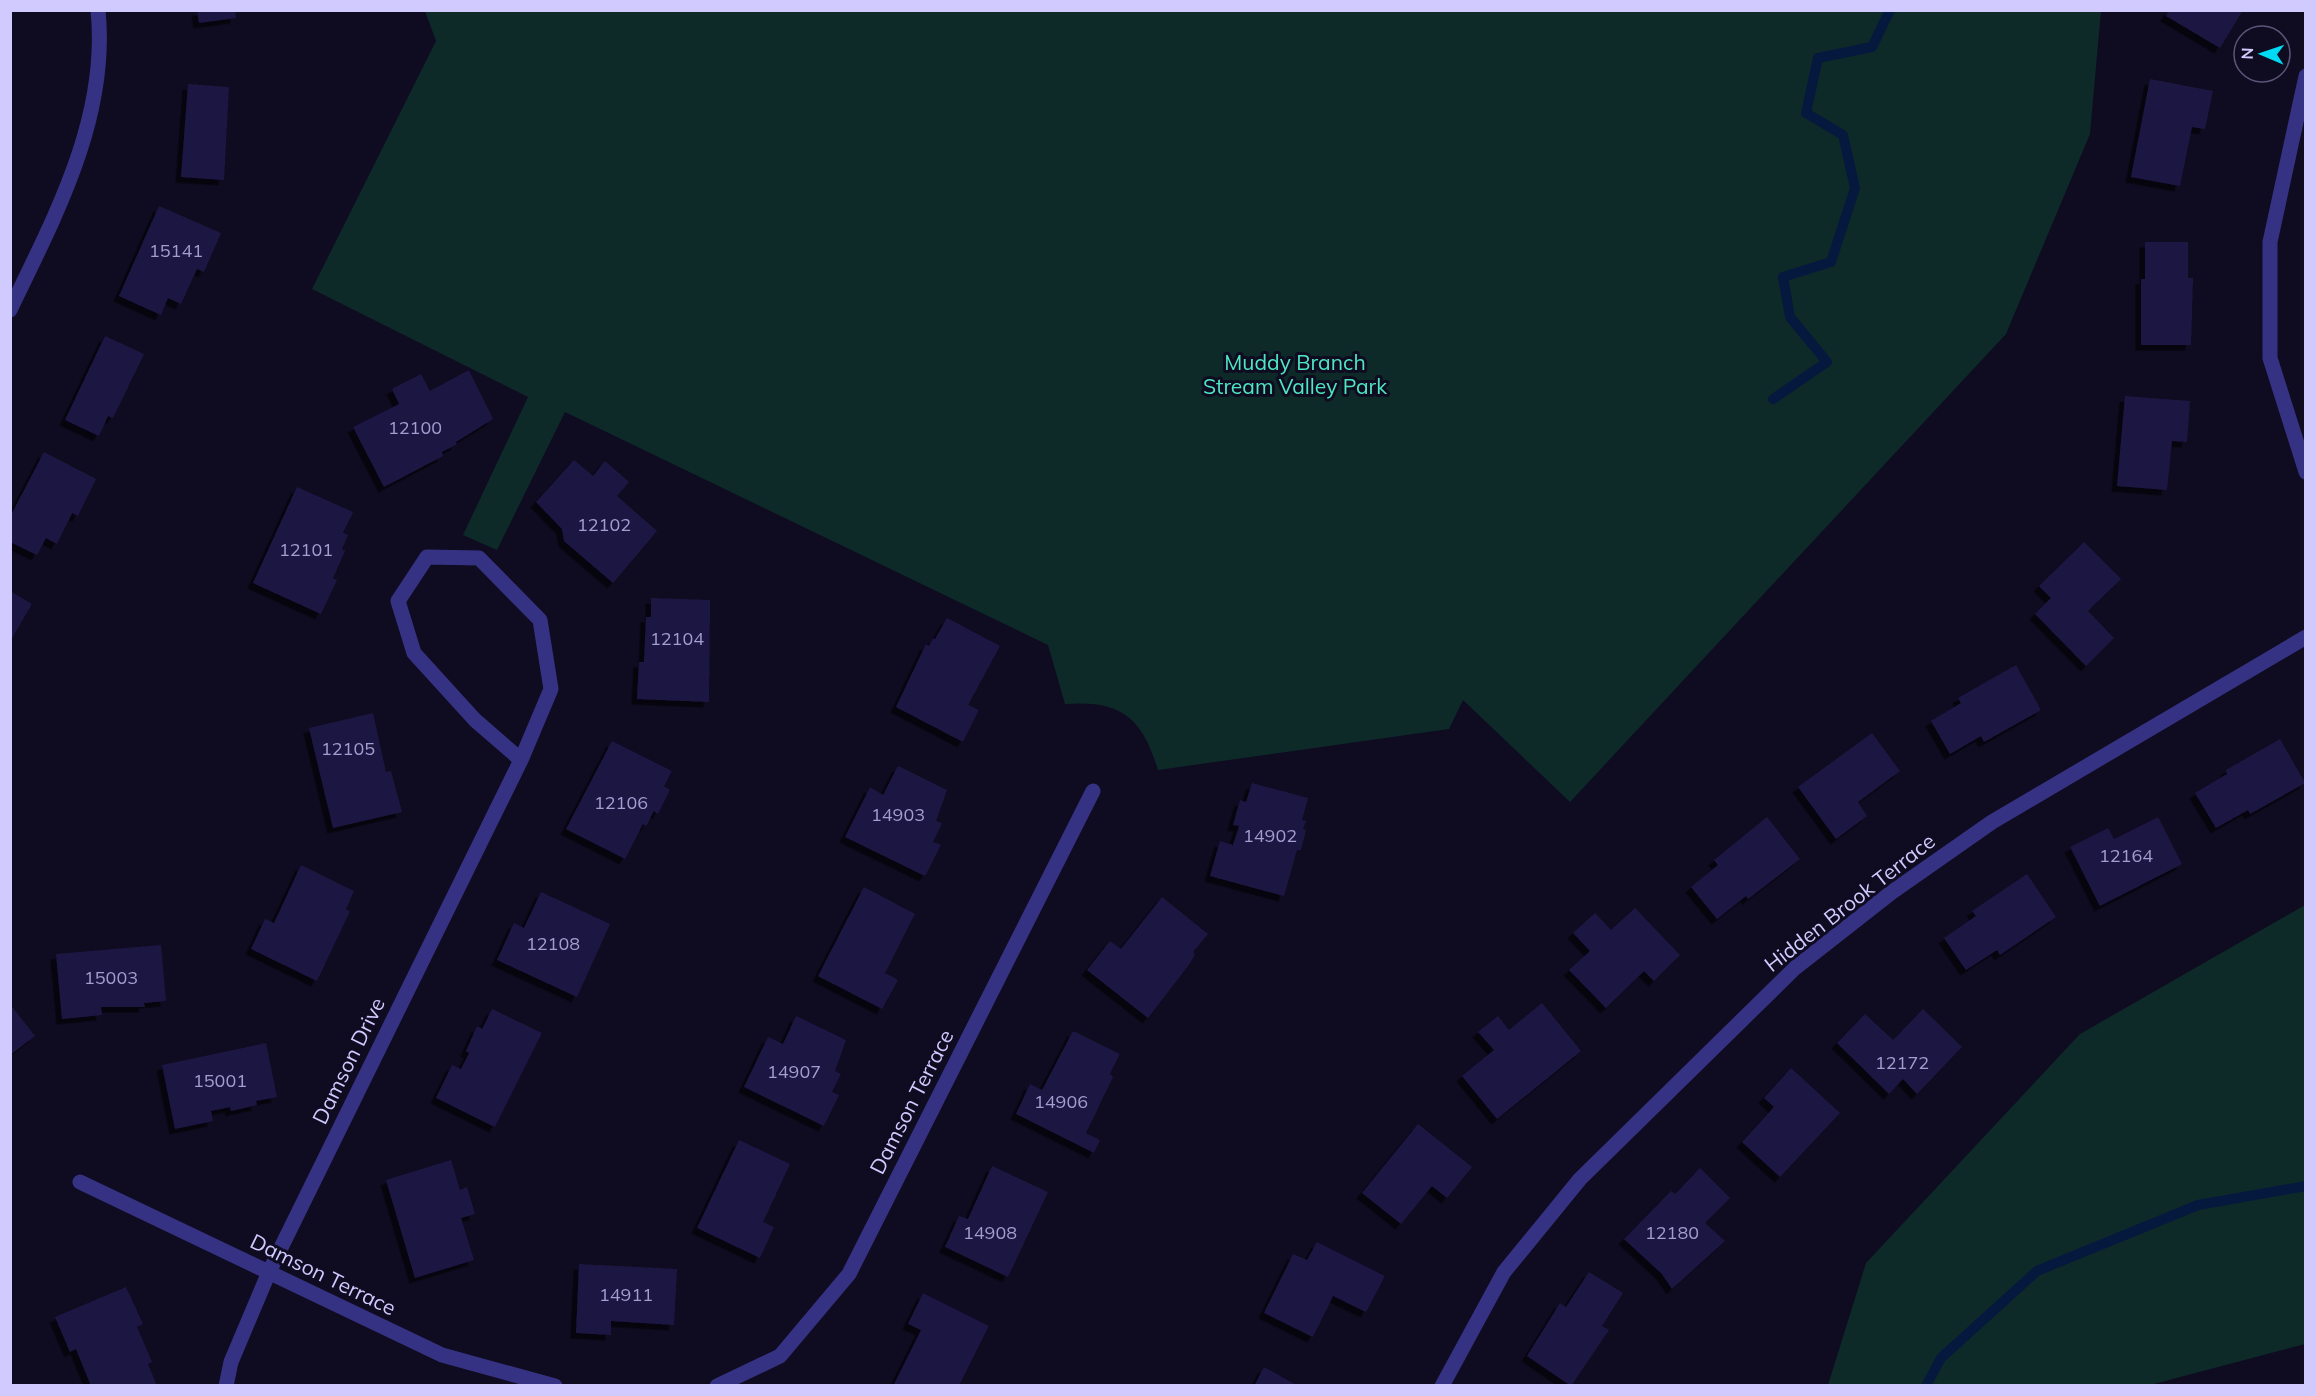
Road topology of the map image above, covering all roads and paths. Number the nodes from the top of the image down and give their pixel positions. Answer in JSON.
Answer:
{"nodes":[{"id":1,"x":98,"y":10,"type":"edge"},
{"id":2,"x":2306,"y":76,"type":"edge"},
{"id":3,"x":10,"y":310,"type":"edge"},
{"id":4,"x":2306,"y":472,"type":"edge"},
{"id":5,"x":2306,"y":637,"type":"edge"},
{"id":6,"x":521,"y":760,"type":"junction"},
{"id":7,"x":1093,"y":791,"type":"dead end"},
{"id":8,"x":80,"y":1182,"type":"dead end"},
{"id":9,"x":269,"y":1272,"type":"junction"},
{"id":10,"x":226,"y":1386,"type":"edge"},
{"id":11,"x":555,"y":1386,"type":"edge"},
{"id":12,"x":717,"y":1386,"type":"edge"},
{"id":13,"x":1442,"y":1386,"type":"edge"}],
"edges":[{"from":1,"to":3,"type":"street"},
{"from":2,"to":4,"type":"street"},
{"from":5,"to":13,"type":"street","name":"Hidden Brook Terrace"},
{"from":6,"to":6,"type":"street","name":"Damson Drive"},
{"from":6,"to":9,"type":"street","name":"Damson Drive"},
{"from":7,"to":12,"type":"street","name":"Damson Terrace"},
{"from":8,"to":9,"type":"street","name":"Damson Terrace"},
{"from":9,"to":10,"type":"street","name":"Damson Drive"},
{"from":9,"to":11,"type":"street","name":"Damson Terrace"}]}
